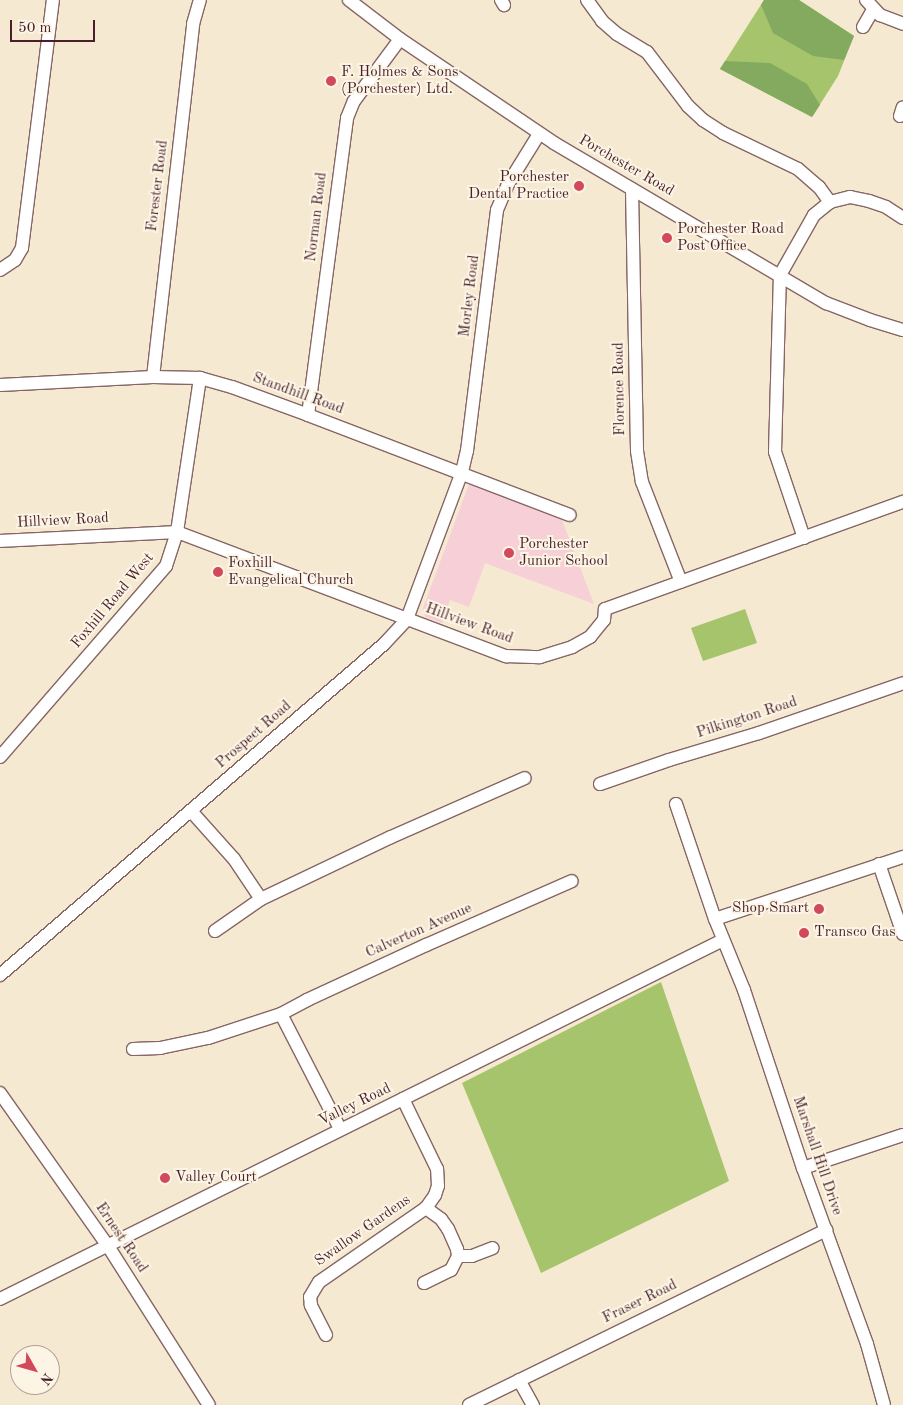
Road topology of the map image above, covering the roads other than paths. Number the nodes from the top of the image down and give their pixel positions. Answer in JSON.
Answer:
{"nodes":[{"id":1,"x":53,"y":0,"type":"edge"},
{"id":2,"x":200,"y":0,"type":"edge"},
{"id":3,"x":349,"y":0,"type":"edge"},
{"id":4,"x":587,"y":0,"type":"edge"},
{"id":5,"x":870,"y":5,"type":"edge"},
{"id":6,"x":903,"y":24,"type":"edge"},
{"id":7,"x":864,"y":27,"type":"dead end"},
{"id":8,"x":400,"y":39,"type":"junction"},
{"id":9,"x":539,"y":134,"type":"junction"},
{"id":10,"x":632,"y":189,"type":"junction"},
{"id":11,"x":830,"y":202,"type":"junction"},
{"id":12,"x":903,"y":218,"type":"edge"},
{"id":13,"x":0,"y":270,"type":"edge"},
{"id":14,"x":780,"y":275,"type":"junction"},
{"id":15,"x":903,"y":330,"type":"edge"},
{"id":16,"x":153,"y":377,"type":"junction"},
{"id":17,"x":200,"y":378,"type":"junction"},
{"id":18,"x":0,"y":385,"type":"edge"},
{"id":19,"x":308,"y":415,"type":"junction"},
{"id":20,"x":457,"y":470,"type":"junction"},
{"id":21,"x":903,"y":502,"type":"edge"},
{"id":22,"x":570,"y":515,"type":"dead end"},
{"id":23,"x":176,"y":532,"type":"junction"},
{"id":24,"x":804,"y":538,"type":"junction"},
{"id":25,"x":0,"y":541,"type":"edge"},
{"id":26,"x":680,"y":582,"type":"junction"},
{"id":27,"x":407,"y":619,"type":"junction"},
{"id":28,"x":903,"y":683,"type":"edge"},
{"id":29,"x":0,"y":757,"type":"edge"},
{"id":30,"x":525,"y":778,"type":"dead end"},
{"id":31,"x":600,"y":784,"type":"dead end"},
{"id":32,"x":676,"y":804,"type":"dead end"},
{"id":33,"x":191,"y":811,"type":"junction"},
{"id":34,"x":903,"y":856,"type":"edge"},
{"id":35,"x":880,"y":864,"type":"junction"},
{"id":36,"x":572,"y":881,"type":"dead end"},
{"id":37,"x":261,"y":899,"type":"junction"},
{"id":38,"x":714,"y":919,"type":"junction"},
{"id":39,"x":215,"y":931,"type":"dead end"},
{"id":40,"x":903,"y":934,"type":"edge"},
{"id":41,"x":723,"y":940,"type":"junction"},
{"id":42,"x":0,"y":975,"type":"edge"},
{"id":43,"x":281,"y":1014,"type":"junction"},
{"id":44,"x":133,"y":1049,"type":"dead end"},
{"id":45,"x":0,"y":1093,"type":"edge"},
{"id":46,"x":403,"y":1099,"type":"junction"},
{"id":47,"x":340,"y":1129,"type":"junction"},
{"id":48,"x":903,"y":1135,"type":"edge"},
{"id":49,"x":803,"y":1168,"type":"junction"},
{"id":50,"x":426,"y":1208,"type":"junction"},
{"id":51,"x":826,"y":1230,"type":"junction"},
{"id":52,"x":108,"y":1246,"type":"junction"},
{"id":53,"x":493,"y":1248,"type":"dead end"},
{"id":54,"x":458,"y":1256,"type":"junction"},
{"id":55,"x":424,"y":1283,"type":"dead end"},
{"id":56,"x":0,"y":1299,"type":"edge"},
{"id":57,"x":326,"y":1335,"type":"dead end"},
{"id":58,"x":519,"y":1380,"type":"junction"},
{"id":59,"x":209,"y":1405,"type":"edge"},
{"id":60,"x":469,"y":1405,"type":"edge"},
{"id":61,"x":533,"y":1405,"type":"edge"},
{"id":62,"x":884,"y":1405,"type":"edge"}],
"edges":[{"from":1,"to":13,"type":"street"},
{"from":2,"to":16,"type":"street","name":"Forester Road"},
{"from":3,"to":8,"type":"street","name":"Porchester Road"},
{"from":4,"to":11,"type":"street"},
{"from":5,"to":6,"type":"street"},
{"from":5,"to":7,"type":"street"},
{"from":8,"to":9,"type":"street","name":"Porchester Road"},
{"from":8,"to":19,"type":"street","name":"Norman Road"},
{"from":9,"to":10,"type":"street","name":"Porchester Road"},
{"from":9,"to":20,"type":"street","name":"Morley Road"},
{"from":10,"to":14,"type":"street","name":"Porchester Road"},
{"from":10,"to":26,"type":"street","name":"Florence Road"},
{"from":11,"to":12,"type":"street"},
{"from":11,"to":14,"type":"street"},
{"from":14,"to":15,"type":"street","name":"Porchester Road"},
{"from":14,"to":24,"type":"street"},
{"from":16,"to":17,"type":"street","name":"Standhill Road"},
{"from":16,"to":18,"type":"street","name":"Standhill Road"},
{"from":17,"to":19,"type":"street","name":"Standhill Road"},
{"from":17,"to":23,"type":"street","name":"Foxhill Road West"},
{"from":19,"to":20,"type":"street","name":"Standhill Road"},
{"from":20,"to":22,"type":"street","name":"Standhill Road"},
{"from":20,"to":27,"type":"street","name":"Prospect Road"},
{"from":21,"to":24,"type":"street","name":"Hillview Road"},
{"from":23,"to":25,"type":"street","name":"Hillview Road"},
{"from":23,"to":27,"type":"street","name":"Hillview Road"},
{"from":23,"to":29,"type":"street","name":"Foxhill Road West"},
{"from":24,"to":26,"type":"street","name":"Hillview Road"},
{"from":26,"to":27,"type":"street","name":"Hillview Road"},
{"from":27,"to":33,"type":"street","name":"Prospect Road"},
{"from":28,"to":31,"type":"street","name":"Pilkington Road"},
{"from":30,"to":37,"type":"street"},
{"from":32,"to":38,"type":"street","name":"Marshall Hill Drive"},
{"from":33,"to":37,"type":"street"},
{"from":33,"to":42,"type":"street","name":"Prospect Road"},
{"from":34,"to":35,"type":"street"},
{"from":35,"to":38,"type":"street"},
{"from":35,"to":40,"type":"street"},
{"from":36,"to":43,"type":"street","name":"Calverton Avenue"},
{"from":37,"to":39,"type":"street"},
{"from":38,"to":41,"type":"street","name":"Marshall Hill Drive"},
{"from":41,"to":46,"type":"street","name":"Valley Road"},
{"from":41,"to":49,"type":"street","name":"Marshall Hill Drive"},
{"from":43,"to":44,"type":"street","name":"Calverton Avenue"},
{"from":43,"to":47,"type":"street"},
{"from":45,"to":52,"type":"street","name":"Ernest Road"},
{"from":46,"to":47,"type":"street","name":"Valley Road"},
{"from":46,"to":50,"type":"street","name":"Swallow Gardens"},
{"from":47,"to":52,"type":"street","name":"Valley Road"},
{"from":48,"to":49,"type":"street"},
{"from":49,"to":51,"type":"street","name":"Marshall Hill Drive"},
{"from":50,"to":54,"type":"street"},
{"from":50,"to":57,"type":"street","name":"Swallow Gardens"},
{"from":51,"to":58,"type":"street","name":"Fraser Road"},
{"from":51,"to":62,"type":"street","name":"Marshall Hill Drive"},
{"from":52,"to":56,"type":"street","name":"Valley Road"},
{"from":52,"to":59,"type":"street","name":"Ernest Road"},
{"from":53,"to":54,"type":"street"},
{"from":54,"to":55,"type":"street"},
{"from":58,"to":60,"type":"street","name":"Fraser Road"},
{"from":58,"to":61,"type":"street"}]}
